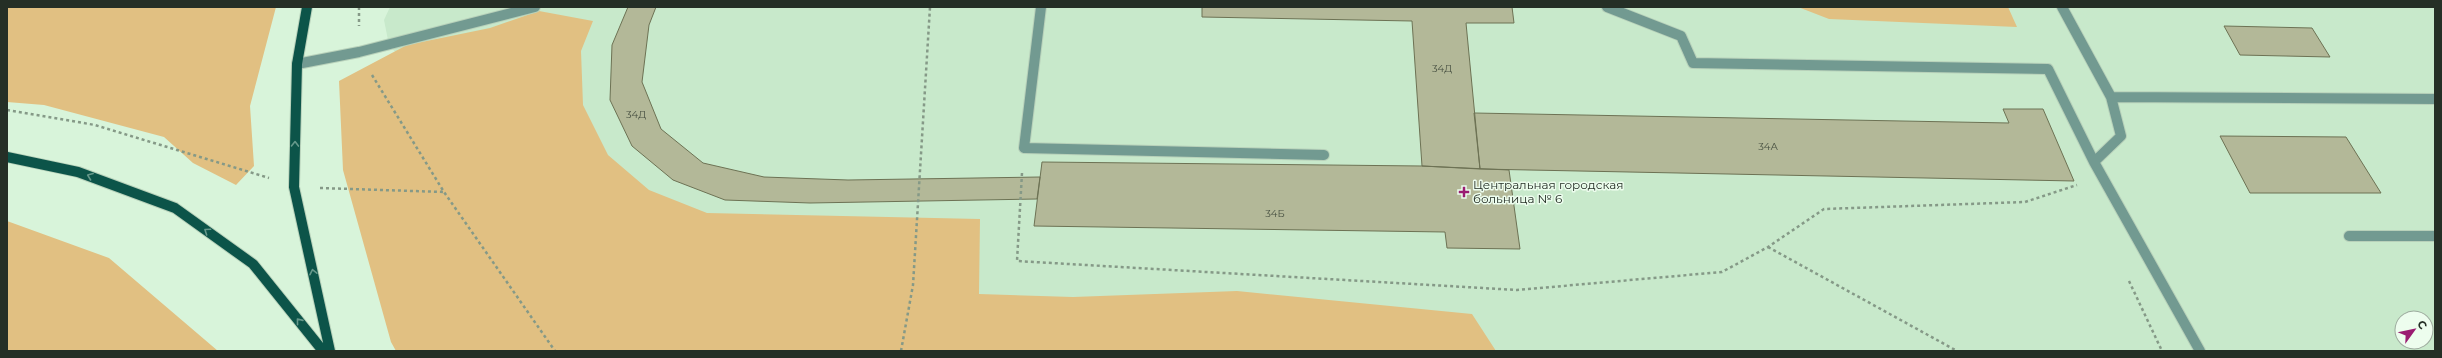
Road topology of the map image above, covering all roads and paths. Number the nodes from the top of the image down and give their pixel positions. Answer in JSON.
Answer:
{"nodes":[{"id":1,"x":307,"y":7,"type":"edge"},
{"id":2,"x":359,"y":7,"type":"edge"},
{"id":3,"x":535,"y":7,"type":"edge"},
{"id":4,"x":930,"y":7,"type":"edge"},
{"id":5,"x":1041,"y":7,"type":"edge"},
{"id":6,"x":1607,"y":7,"type":"edge"},
{"id":7,"x":2062,"y":7,"type":"edge"},
{"id":8,"x":358,"y":52,"type":"junction"},
{"id":9,"x":297,"y":64,"type":"junction"},
{"id":10,"x":2111,"y":97,"type":"junction"},
{"id":11,"x":2435,"y":99,"type":"edge"},
{"id":12,"x":7,"y":110,"type":"edge"},
{"id":13,"x":1024,"y":148,"type":"junction"},
{"id":14,"x":1324,"y":155,"type":"dead end"},
{"id":15,"x":7,"y":157,"type":"edge"},
{"id":16,"x":2094,"y":162,"type":"junction"},
{"id":17,"x":2082,"y":184,"type":"dead end"},
{"id":18,"x":294,"y":187,"type":"junction"},
{"id":19,"x":444,"y":192,"type":"junction"},
{"id":20,"x":2349,"y":236,"type":"dead end"},
{"id":21,"x":2435,"y":236,"type":"edge"},
{"id":22,"x":1768,"y":247,"type":"junction"},
{"id":23,"x":323,"y":351,"type":"edge"},
{"id":24,"x":330,"y":351,"type":"edge"},
{"id":25,"x":555,"y":351,"type":"edge"},
{"id":26,"x":901,"y":351,"type":"edge"},
{"id":27,"x":1957,"y":351,"type":"edge"},
{"id":28,"x":2200,"y":351,"type":"edge"}],
"edges":[{"from":1,"to":9,"type":"main road"},
{"from":2,"to":8,"type":"path"},
{"from":3,"to":8,"type":"lane"},
{"from":4,"to":26,"type":"path"},
{"from":5,"to":13,"type":"lane"},
{"from":6,"to":16,"type":"lane"},
{"from":7,"to":10,"type":"lane"},
{"from":8,"to":9,"type":"lane"},
{"from":8,"to":19,"type":"path"},
{"from":18,"to":9,"type":"main road","one_way":true},
{"from":10,"to":11,"type":"lane"},
{"from":10,"to":16,"type":"lane"},
{"from":12,"to":18,"type":"path"},
{"from":13,"to":14,"type":"lane"},
{"from":13,"to":22,"type":"path"},
{"from":23,"to":15,"type":"main road","one_way":true},
{"from":16,"to":28,"type":"lane"},
{"from":17,"to":22,"type":"path"},
{"from":18,"to":19,"type":"path"},
{"from":24,"to":18,"type":"main road","one_way":true},
{"from":19,"to":25,"type":"path"},
{"from":20,"to":21,"type":"lane"},
{"from":22,"to":27,"type":"path"}]}
